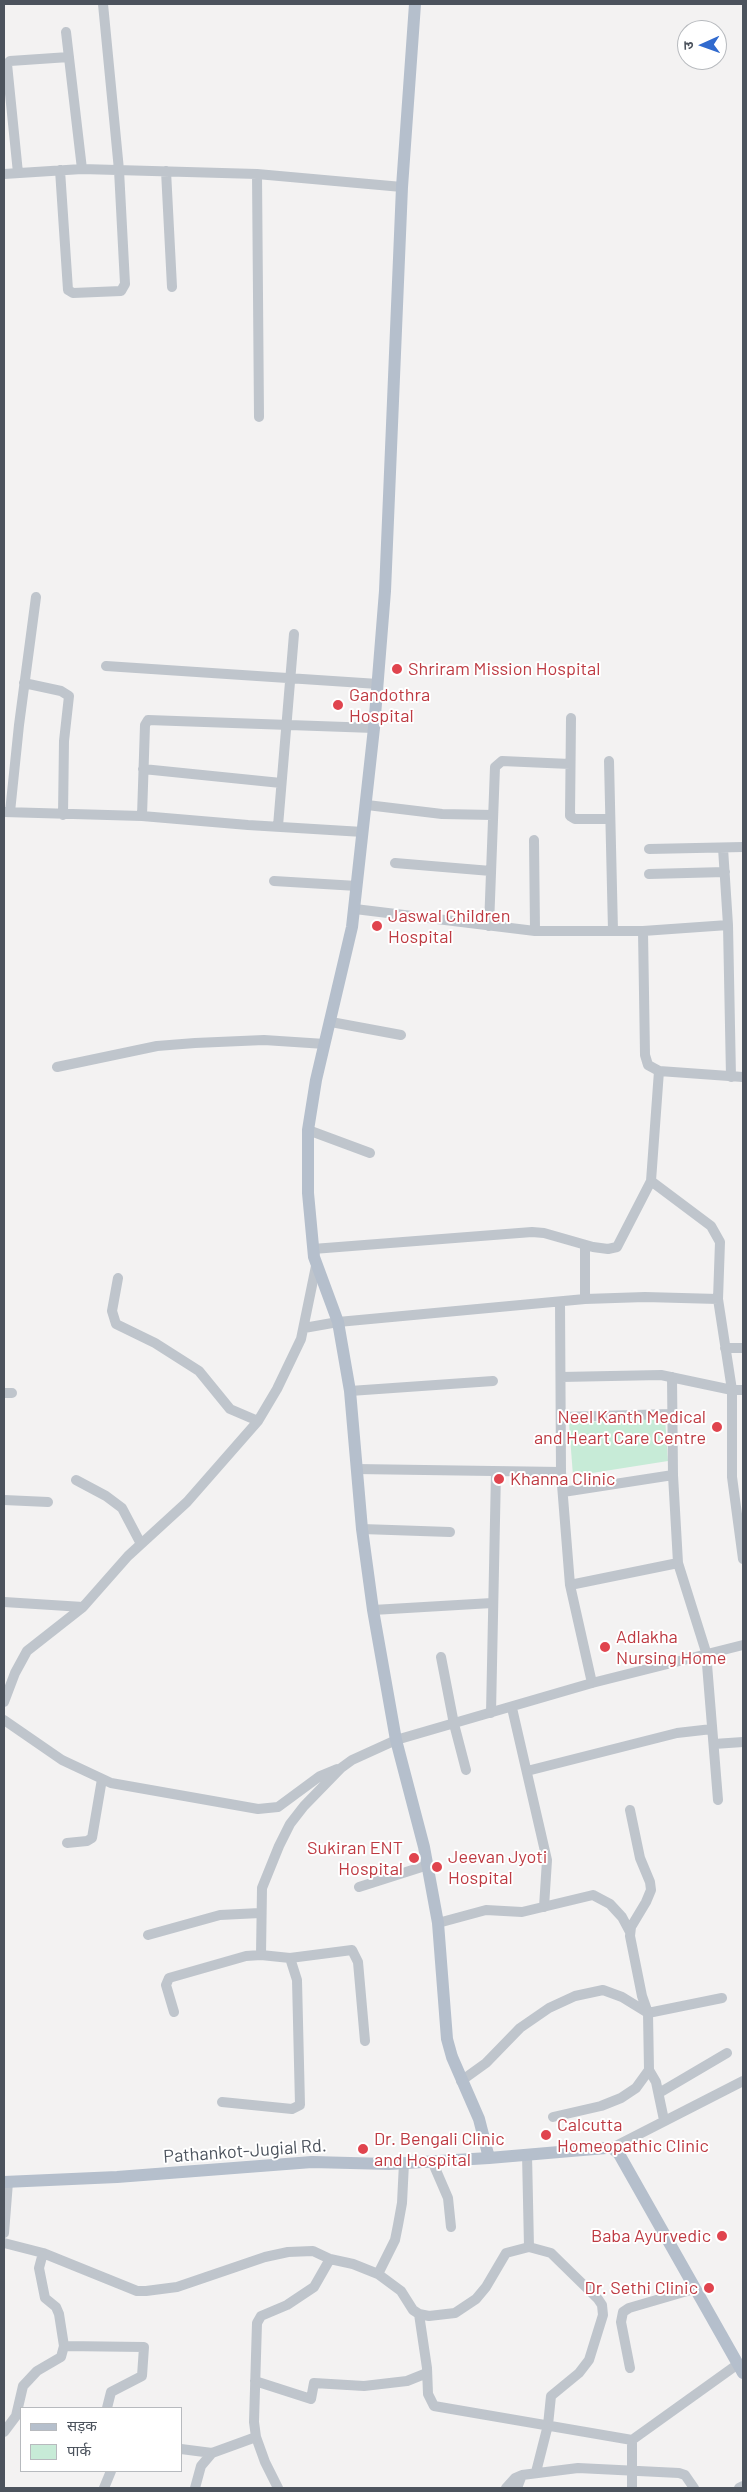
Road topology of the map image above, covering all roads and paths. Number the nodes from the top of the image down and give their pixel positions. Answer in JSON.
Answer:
{"nodes":[{"id":1,"x":103,"y":4,"type":"edge"},
{"id":2,"x":415,"y":4,"type":"edge"},
{"id":3,"x":66,"y":32,"type":"dead end"},
{"id":4,"x":68,"y":57,"type":"junction"},
{"id":5,"x":82,"y":169,"type":"junction"},
{"id":6,"x":60,"y":170,"type":"junction"},
{"id":7,"x":119,"y":170,"type":"junction"},
{"id":8,"x":166,"y":171,"type":"junction"},
{"id":9,"x":18,"y":173,"type":"junction"},
{"id":10,"x":4,"y":174,"type":"edge"},
{"id":11,"x":257,"y":174,"type":"junction"},
{"id":12,"x":402,"y":187,"type":"junction"},
{"id":13,"x":172,"y":287,"type":"dead end"},
{"id":14,"x":259,"y":417,"type":"dead end"},
{"id":15,"x":36,"y":597,"type":"dead end"},
{"id":16,"x":294,"y":634,"type":"dead end"},
{"id":17,"x":106,"y":666,"type":"dead end"},
{"id":18,"x":290,"y":678,"type":"junction"},
{"id":19,"x":24,"y":683,"type":"junction"},
{"id":20,"x":378,"y":684,"type":"junction"},
{"id":21,"x":571,"y":718,"type":"dead end"},
{"id":22,"x":287,"y":726,"type":"junction"},
{"id":23,"x":374,"y":728,"type":"junction"},
{"id":24,"x":609,"y":761,"type":"dead end"},
{"id":25,"x":570,"y":764,"type":"junction"},
{"id":26,"x":143,"y":769,"type":"junction"},
{"id":27,"x":281,"y":783,"type":"junction"},
{"id":28,"x":367,"y":805,"type":"junction"},
{"id":29,"x":7,"y":812,"type":"edge"},
{"id":30,"x":63,"y":815,"type":"junction"},
{"id":31,"x":493,"y":815,"type":"junction"},
{"id":32,"x":142,"y":816,"type":"junction"},
{"id":33,"x":610,"y":819,"type":"junction"},
{"id":34,"x":278,"y":826,"type":"junction"},
{"id":35,"x":363,"y":832,"type":"junction"},
{"id":36,"x":534,"y":840,"type":"dead end"},
{"id":37,"x":743,"y":847,"type":"edge"},
{"id":38,"x":723,"y":848,"type":"junction"},
{"id":39,"x":649,"y":849,"type":"dead end"},
{"id":40,"x":395,"y":863,"type":"dead end"},
{"id":41,"x":491,"y":872,"type":"junction"},
{"id":42,"x":724,"y":872,"type":"junction"},
{"id":43,"x":649,"y":874,"type":"dead end"},
{"id":44,"x":274,"y":881,"type":"dead end"},
{"id":45,"x":357,"y":886,"type":"junction"},
{"id":46,"x":355,"y":909,"type":"junction"},
{"id":47,"x":728,"y":925,"type":"junction"},
{"id":48,"x":489,"y":926,"type":"junction"},
{"id":49,"x":536,"y":931,"type":"junction"},
{"id":50,"x":613,"y":931,"type":"junction"},
{"id":51,"x":643,"y":931,"type":"junction"},
{"id":52,"x":330,"y":1022,"type":"junction"},
{"id":53,"x":401,"y":1035,"type":"dead end"},
{"id":54,"x":325,"y":1044,"type":"junction"},
{"id":55,"x":56,"y":1067,"type":"dead end"},
{"id":56,"x":659,"y":1071,"type":"junction"},
{"id":57,"x":731,"y":1077,"type":"junction"},
{"id":58,"x":743,"y":1077,"type":"edge"},
{"id":59,"x":308,"y":1130,"type":"junction"},
{"id":60,"x":370,"y":1153,"type":"dead end"},
{"id":61,"x":651,"y":1181,"type":"junction"},
{"id":62,"x":585,"y":1246,"type":"junction"},
{"id":63,"x":313,"y":1249,"type":"junction"},
{"id":64,"x":316,"y":1266,"type":"junction"},
{"id":65,"x":118,"y":1278,"type":"dead end"},
{"id":66,"x":585,"y":1299,"type":"junction"},
{"id":67,"x":718,"y":1299,"type":"junction"},
{"id":68,"x":560,"y":1302,"type":"junction"},
{"id":69,"x":338,"y":1322,"type":"junction"},
{"id":70,"x":304,"y":1328,"type":"junction"},
{"id":71,"x":726,"y":1348,"type":"junction"},
{"id":72,"x":743,"y":1348,"type":"edge"},
{"id":73,"x":561,"y":1377,"type":"junction"},
{"id":74,"x":672,"y":1377,"type":"junction"},
{"id":75,"x":493,"y":1381,"type":"dead end"},
{"id":76,"x":732,"y":1390,"type":"junction"},
{"id":77,"x":743,"y":1390,"type":"edge"},
{"id":78,"x":350,"y":1391,"type":"junction"},
{"id":79,"x":671,"y":1414,"type":"junction"},
{"id":80,"x":561,"y":1417,"type":"junction"},
{"id":81,"x":258,"y":1422,"type":"junction"},
{"id":82,"x":356,"y":1469,"type":"junction"},
{"id":83,"x":496,"y":1472,"type":"junction"},
{"id":84,"x":562,"y":1472,"type":"junction"},
{"id":85,"x":673,"y":1475,"type":"junction"},
{"id":86,"x":76,"y":1480,"type":"dead end"},
{"id":87,"x":563,"y":1492,"type":"junction"},
{"id":88,"x":4,"y":1500,"type":"edge"},
{"id":89,"x":48,"y":1502,"type":"dead end"},
{"id":90,"x":362,"y":1529,"type":"junction"},
{"id":91,"x":450,"y":1532,"type":"dead end"},
{"id":92,"x":140,"y":1544,"type":"junction"},
{"id":93,"x":743,"y":1559,"type":"edge"},
{"id":94,"x":678,"y":1563,"type":"junction"},
{"id":95,"x":570,"y":1585,"type":"junction"},
{"id":96,"x":4,"y":1602,"type":"edge"},
{"id":97,"x":492,"y":1603,"type":"junction"},
{"id":98,"x":83,"y":1607,"type":"junction"},
{"id":99,"x":373,"y":1610,"type":"junction"},
{"id":100,"x":743,"y":1645,"type":"edge"},
{"id":101,"x":706,"y":1652,"type":"junction"},
{"id":102,"x":442,"y":1658,"type":"dead end"},
{"id":103,"x":592,"y":1683,"type":"junction"},
{"id":104,"x":4,"y":1702,"type":"edge"},
{"id":105,"x":512,"y":1708,"type":"junction"},
{"id":106,"x":491,"y":1713,"type":"junction"},
{"id":107,"x":4,"y":1720,"type":"edge"},
{"id":108,"x":454,"y":1724,"type":"junction"},
{"id":109,"x":712,"y":1729,"type":"junction"},
{"id":110,"x":396,"y":1740,"type":"junction"},
{"id":111,"x":743,"y":1742,"type":"edge"},
{"id":112,"x":714,"y":1744,"type":"junction"},
{"id":113,"x":341,"y":1768,"type":"junction"},
{"id":114,"x":466,"y":1770,"type":"dead end"},
{"id":115,"x":527,"y":1771,"type":"junction"},
{"id":116,"x":102,"y":1779,"type":"junction"},
{"id":117,"x":718,"y":1800,"type":"dead end"},
{"id":118,"x":630,"y":1810,"type":"dead end"},
{"id":119,"x":67,"y":1843,"type":"dead end"},
{"id":120,"x":428,"y":1865,"type":"junction"},
{"id":121,"x":359,"y":1887,"type":"dead end"},
{"id":122,"x":544,"y":1907,"type":"junction"},
{"id":123,"x":260,"y":1913,"type":"junction"},
{"id":124,"x":438,"y":1923,"type":"junction"},
{"id":125,"x":630,"y":1932,"type":"junction"},
{"id":126,"x":148,"y":1935,"type":"dead end"},
{"id":127,"x":261,"y":1955,"type":"junction"},
{"id":128,"x":290,"y":1958,"type":"junction"},
{"id":129,"x":722,"y":1998,"type":"dead end"},
{"id":130,"x":174,"y":2012,"type":"dead end"},
{"id":131,"x":648,"y":2013,"type":"junction"},
{"id":132,"x":365,"y":2041,"type":"dead end"},
{"id":133,"x":727,"y":2053,"type":"dead end"},
{"id":134,"x":649,"y":2070,"type":"junction"},
{"id":135,"x":461,"y":2081,"type":"junction"},
{"id":136,"x":743,"y":2081,"type":"edge"},
{"id":137,"x":659,"y":2093,"type":"junction"},
{"id":138,"x":222,"y":2102,"type":"dead end"},
{"id":139,"x":553,"y":2117,"type":"dead end"},
{"id":140,"x":664,"y":2120,"type":"junction"},
{"id":141,"x":612,"y":2148,"type":"junction"},
{"id":142,"x":527,"y":2154,"type":"junction"},
{"id":143,"x":489,"y":2158,"type":"junction"},
{"id":144,"x":432,"y":2161,"type":"junction"},
{"id":145,"x":404,"y":2163,"type":"junction"},
{"id":146,"x":6,"y":2182,"type":"edge"},
{"id":147,"x":451,"y":2227,"type":"dead end"},
{"id":148,"x":4,"y":2233,"type":"edge"},
{"id":149,"x":4,"y":2243,"type":"edge"},
{"id":150,"x":529,"y":2247,"type":"junction"},
{"id":151,"x":43,"y":2253,"type":"junction"},
{"id":152,"x":330,"y":2259,"type":"junction"},
{"id":153,"x":378,"y":2274,"type":"junction"},
{"id":154,"x":694,"y":2289,"type":"junction"},
{"id":155,"x":623,"y":2312,"type":"junction"},
{"id":156,"x":419,"y":2314,"type":"junction"},
{"id":157,"x":603,"y":2315,"type":"junction"},
{"id":158,"x":64,"y":2346,"type":"junction"},
{"id":159,"x":630,"y":2368,"type":"dead end"},
{"id":160,"x":740,"y":2369,"type":"edge"},
{"id":161,"x":427,"y":2373,"type":"junction"},
{"id":162,"x":255,"y":2381,"type":"junction"},
{"id":163,"x":107,"y":2407,"type":"edge"},
{"id":164,"x":548,"y":2425,"type":"junction"},
{"id":165,"x":4,"y":2432,"type":"edge"},
{"id":166,"x":256,"y":2437,"type":"junction"},
{"id":167,"x":632,"y":2440,"type":"junction"},
{"id":168,"x":182,"y":2449,"type":"edge"},
{"id":169,"x":212,"y":2453,"type":"junction"},
{"id":170,"x":632,"y":2469,"type":"junction"},
{"id":171,"x":112,"y":2472,"type":"edge"},
{"id":172,"x":536,"y":2472,"type":"junction"},
{"id":173,"x":522,"y":2475,"type":"junction"},
{"id":174,"x":743,"y":2486,"type":"edge"},
{"id":175,"x":104,"y":2488,"type":"edge"},
{"id":176,"x":195,"y":2488,"type":"edge"},
{"id":177,"x":278,"y":2488,"type":"edge"},
{"id":178,"x":506,"y":2488,"type":"edge"},
{"id":179,"x":517,"y":2488,"type":"edge"},
{"id":180,"x":632,"y":2488,"type":"edge"},
{"id":181,"x":694,"y":2488,"type":"edge"},
{"id":182,"x":739,"y":2488,"type":"edge"}],
"edges":[{"from":1,"to":7,"type":"street"},
{"from":2,"to":12,"type":"main road"},
{"from":3,"to":4,"type":"street"},
{"from":4,"to":5,"type":"street"},
{"from":4,"to":9,"type":"street"},
{"from":5,"to":6,"type":"street"},
{"from":5,"to":7,"type":"street"},
{"from":6,"to":7,"type":"street"},
{"from":6,"to":9,"type":"street"},
{"from":7,"to":8,"type":"street"},
{"from":8,"to":11,"type":"street"},
{"from":8,"to":13,"type":"street"},
{"from":9,"to":10,"type":"street"},
{"from":11,"to":12,"type":"street"},
{"from":11,"to":14,"type":"street"},
{"from":12,"to":20,"type":"main road"},
{"from":15,"to":19,"type":"street"},
{"from":16,"to":18,"type":"street"},
{"from":17,"to":18,"type":"street"},
{"from":18,"to":20,"type":"street"},
{"from":18,"to":22,"type":"street"},
{"from":19,"to":29,"type":"street"},
{"from":19,"to":30,"type":"street"},
{"from":20,"to":23,"type":"main road"},
{"from":21,"to":25,"type":"street"},
{"from":22,"to":23,"type":"street"},
{"from":22,"to":26,"type":"street"},
{"from":22,"to":27,"type":"street"},
{"from":23,"to":28,"type":"main road"},
{"from":24,"to":33,"type":"street"},
{"from":25,"to":31,"type":"street"},
{"from":25,"to":33,"type":"street"},
{"from":26,"to":27,"type":"street"},
{"from":26,"to":32,"type":"street"},
{"from":27,"to":34,"type":"street"},
{"from":28,"to":31,"type":"street"},
{"from":28,"to":35,"type":"main road"},
{"from":29,"to":30,"type":"street"},
{"from":30,"to":32,"type":"street"},
{"from":31,"to":41,"type":"street"},
{"from":32,"to":34,"type":"street"},
{"from":33,"to":50,"type":"street"},
{"from":34,"to":35,"type":"street"},
{"from":35,"to":45,"type":"main road"},
{"from":36,"to":49,"type":"street"},
{"from":37,"to":38,"type":"street"},
{"from":38,"to":39,"type":"street"},
{"from":38,"to":42,"type":"street"},
{"from":40,"to":41,"type":"street"},
{"from":41,"to":48,"type":"street"},
{"from":42,"to":43,"type":"street"},
{"from":42,"to":47,"type":"street"},
{"from":44,"to":45,"type":"street"},
{"from":45,"to":46,"type":"main road"},
{"from":46,"to":48,"type":"street"},
{"from":46,"to":52,"type":"main road"},
{"from":47,"to":51,"type":"street"},
{"from":47,"to":57,"type":"street"},
{"from":48,"to":49,"type":"street"},
{"from":49,"to":50,"type":"street"},
{"from":50,"to":51,"type":"street"},
{"from":51,"to":56,"type":"street"},
{"from":52,"to":53,"type":"street"},
{"from":52,"to":54,"type":"main road"},
{"from":54,"to":55,"type":"street"},
{"from":54,"to":59,"type":"main road"},
{"from":56,"to":57,"type":"street"},
{"from":56,"to":61,"type":"street"},
{"from":57,"to":58,"type":"street"},
{"from":59,"to":60,"type":"street"},
{"from":59,"to":63,"type":"main road"},
{"from":61,"to":62,"type":"street"},
{"from":61,"to":67,"type":"street"},
{"from":62,"to":63,"type":"street"},
{"from":62,"to":66,"type":"street"},
{"from":63,"to":64,"type":"main road"},
{"from":64,"to":69,"type":"main road"},
{"from":64,"to":70,"type":"street"},
{"from":65,"to":81,"type":"street"},
{"from":66,"to":67,"type":"street"},
{"from":66,"to":68,"type":"street"},
{"from":67,"to":71,"type":"street"},
{"from":68,"to":69,"type":"street"},
{"from":68,"to":73,"type":"street"},
{"from":69,"to":70,"type":"street"},
{"from":69,"to":78,"type":"main road"},
{"from":70,"to":81,"type":"street"},
{"from":71,"to":72,"type":"street"},
{"from":71,"to":76,"type":"street"},
{"from":73,"to":74,"type":"street"},
{"from":73,"to":80,"type":"street"},
{"from":74,"to":76,"type":"street"},
{"from":74,"to":79,"type":"street"},
{"from":75,"to":78,"type":"street"},
{"from":76,"to":77,"type":"street"},
{"from":76,"to":93,"type":"street"},
{"from":78,"to":82,"type":"main road"},
{"from":79,"to":80,"type":"street"},
{"from":79,"to":85,"type":"street"},
{"from":80,"to":84,"type":"street"},
{"from":81,"to":92,"type":"street"},
{"from":82,"to":83,"type":"street"},
{"from":82,"to":90,"type":"main road"},
{"from":83,"to":84,"type":"street"},
{"from":83,"to":97,"type":"street"},
{"from":84,"to":87,"type":"street"},
{"from":85,"to":87,"type":"street"},
{"from":85,"to":94,"type":"street"},
{"from":86,"to":92,"type":"street"},
{"from":87,"to":95,"type":"street"},
{"from":88,"to":89,"type":"street"},
{"from":90,"to":91,"type":"street"},
{"from":90,"to":99,"type":"main road"},
{"from":92,"to":98,"type":"street"},
{"from":94,"to":95,"type":"street"},
{"from":94,"to":101,"type":"street"},
{"from":95,"to":103,"type":"street"},
{"from":96,"to":98,"type":"street"},
{"from":97,"to":99,"type":"street"},
{"from":97,"to":106,"type":"street"},
{"from":98,"to":104,"type":"street"},
{"from":99,"to":110,"type":"main road"},
{"from":100,"to":101,"type":"street"},
{"from":101,"to":103,"type":"street"},
{"from":101,"to":109,"type":"street"},
{"from":102,"to":108,"type":"street"},
{"from":103,"to":105,"type":"street"},
{"from":105,"to":106,"type":"street"},
{"from":105,"to":115,"type":"street"},
{"from":106,"to":108,"type":"street"},
{"from":107,"to":116,"type":"street"},
{"from":108,"to":110,"type":"street"},
{"from":108,"to":114,"type":"street"},
{"from":109,"to":112,"type":"street"},
{"from":109,"to":115,"type":"street"},
{"from":110,"to":113,"type":"street"},
{"from":110,"to":120,"type":"main road"},
{"from":111,"to":112,"type":"street"},
{"from":112,"to":117,"type":"street"},
{"from":113,"to":116,"type":"street"},
{"from":113,"to":123,"type":"street"},
{"from":115,"to":122,"type":"street"},
{"from":116,"to":119,"type":"street"},
{"from":118,"to":125,"type":"street"},
{"from":120,"to":121,"type":"street"},
{"from":120,"to":124,"type":"main road"},
{"from":122,"to":124,"type":"street"},
{"from":122,"to":125,"type":"street"},
{"from":123,"to":126,"type":"street"},
{"from":123,"to":127,"type":"street"},
{"from":124,"to":135,"type":"main road"},
{"from":125,"to":131,"type":"street"},
{"from":127,"to":128,"type":"street"},
{"from":127,"to":130,"type":"street"},
{"from":128,"to":132,"type":"street"},
{"from":128,"to":138,"type":"street"},
{"from":129,"to":131,"type":"street"},
{"from":131,"to":134,"type":"street"},
{"from":131,"to":135,"type":"street"},
{"from":133,"to":137,"type":"street"},
{"from":134,"to":137,"type":"street"},
{"from":134,"to":139,"type":"street"},
{"from":135,"to":143,"type":"main road"},
{"from":136,"to":140,"type":"street"},
{"from":137,"to":140,"type":"street"},
{"from":140,"to":141,"type":"street"},
{"from":141,"to":142,"type":"main road","name":"Pathankot-Jugial Rd."},
{"from":141,"to":154,"type":"main road"},
{"from":142,"to":143,"type":"main road","name":"Pathankot-Jugial Rd."},
{"from":142,"to":150,"type":"street"},
{"from":143,"to":144,"type":"main road","name":"Pathankot-Jugial Rd."},
{"from":144,"to":145,"type":"main road","name":"Pathankot-Jugial Rd."},
{"from":144,"to":147,"type":"street"},
{"from":145,"to":146,"type":"main road","name":"Pathankot-Jugial Rd."},
{"from":145,"to":153,"type":"street"},
{"from":146,"to":148,"type":"street"},
{"from":149,"to":151,"type":"street"},
{"from":150,"to":156,"type":"street"},
{"from":150,"to":157,"type":"street"},
{"from":151,"to":152,"type":"street"},
{"from":151,"to":158,"type":"street"},
{"from":152,"to":153,"type":"street"},
{"from":152,"to":162,"type":"street"},
{"from":153,"to":156,"type":"street"},
{"from":154,"to":155,"type":"street"},
{"from":154,"to":160,"type":"main road"},
{"from":155,"to":157,"type":"street"},
{"from":155,"to":159,"type":"street"},
{"from":156,"to":161,"type":"street"},
{"from":157,"to":164,"type":"street"},
{"from":158,"to":163,"type":"street"},
{"from":158,"to":165,"type":"street"},
{"from":160,"to":167,"type":"street"},
{"from":161,"to":162,"type":"street"},
{"from":161,"to":164,"type":"street"},
{"from":162,"to":166,"type":"street"},
{"from":164,"to":167,"type":"street"},
{"from":164,"to":172,"type":"street"},
{"from":166,"to":169,"type":"street"},
{"from":166,"to":177,"type":"street"},
{"from":167,"to":170,"type":"street"},
{"from":168,"to":169,"type":"street"},
{"from":169,"to":176,"type":"street"},
{"from":170,"to":172,"type":"street"},
{"from":170,"to":180,"type":"street"},
{"from":170,"to":181,"type":"street"},
{"from":171,"to":175,"type":"street"},
{"from":172,"to":173,"type":"street"},
{"from":173,"to":178,"type":"street"},
{"from":173,"to":179,"type":"street"},
{"from":174,"to":182,"type":"street"}]}
